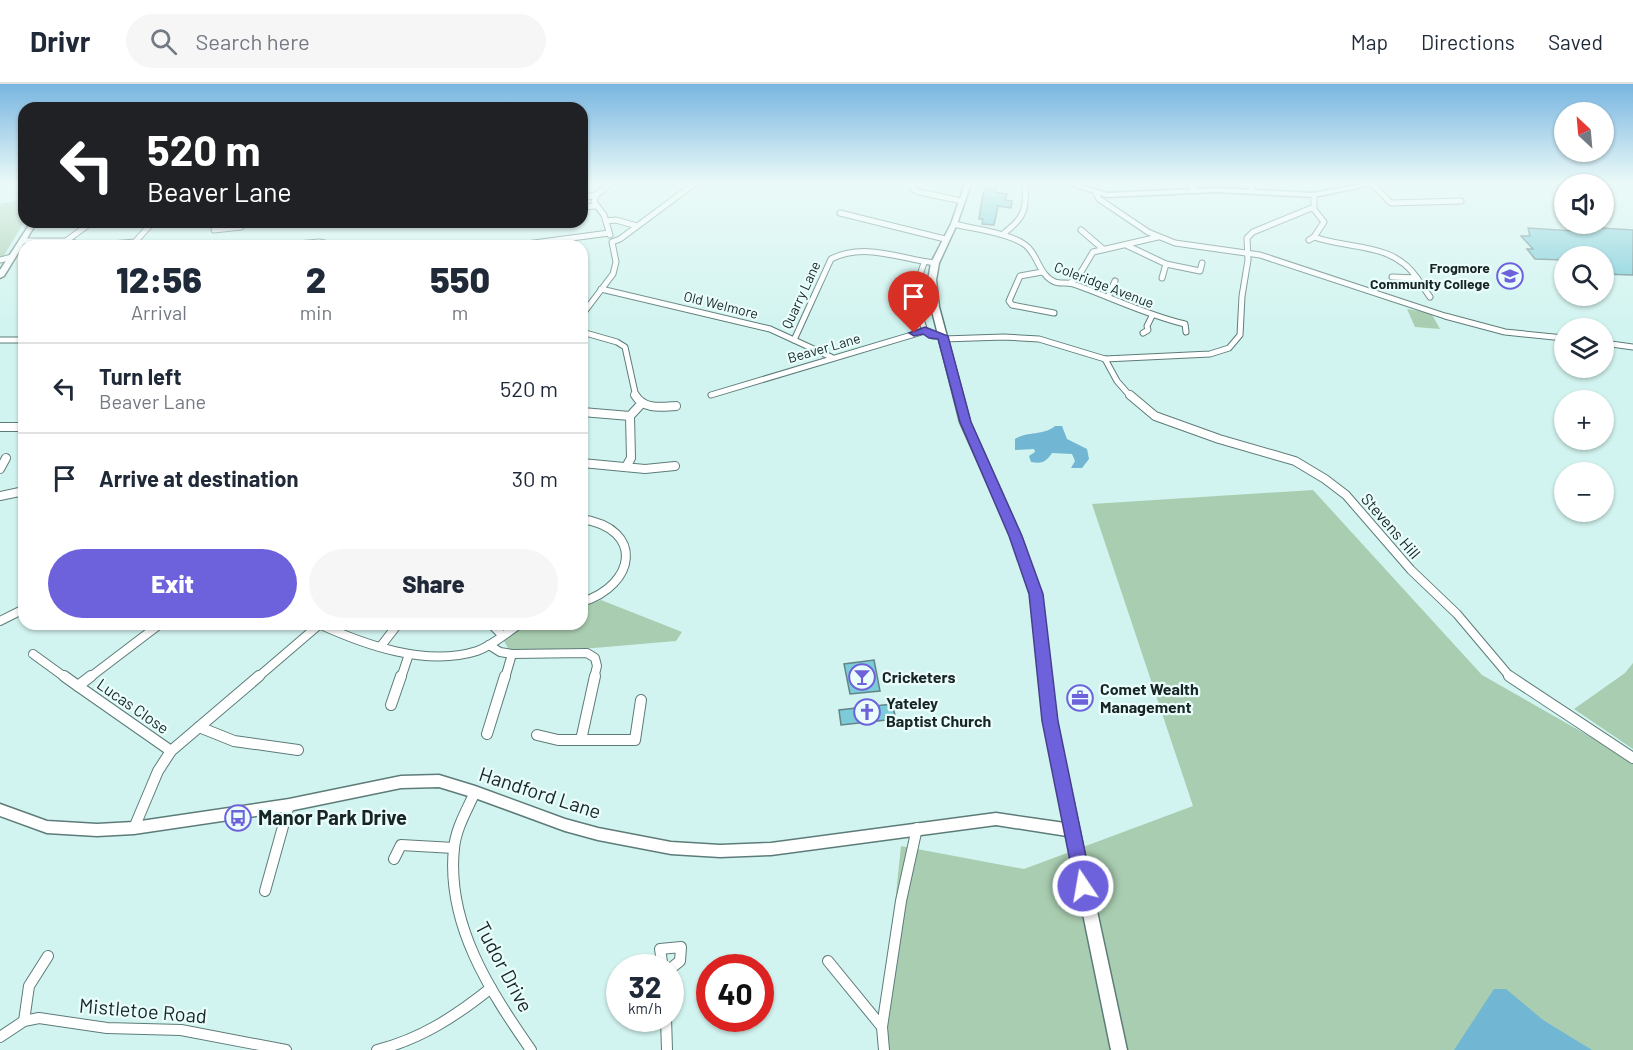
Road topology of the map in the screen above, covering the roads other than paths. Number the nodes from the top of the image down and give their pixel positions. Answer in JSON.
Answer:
{"nodes":[{"id":1,"x":82,"y":229,"type":"edge"},
{"id":2,"x":222,"y":229,"type":"edge"},
{"id":3,"x":608,"y":229,"type":"edge"},
{"id":4,"x":633,"y":229,"type":"edge"},
{"id":5,"x":905,"y":229,"type":"edge"},
{"id":6,"x":951,"y":229,"type":"edge"},
{"id":7,"x":973,"y":229,"type":"edge"},
{"id":8,"x":1010,"y":229,"type":"edge"},
{"id":9,"x":1145,"y":229,"type":"edge"},
{"id":10,"x":1260,"y":229,"type":"edge"},
{"id":11,"x":1319,"y":229,"type":"edge"},
{"id":12,"x":214,"y":230,"type":"dead end"},
{"id":13,"x":1082,"y":230,"type":"dead end"},
{"id":14,"x":609,"y":232,"type":"junction"},
{"id":15,"x":1002,"y":234,"type":"junction"},
{"id":16,"x":1158,"y":237,"type":"junction"},
{"id":17,"x":945,"y":239,"type":"junction"},
{"id":18,"x":67,"y":240,"type":"edge"},
{"id":19,"x":554,"y":240,"type":"edge"},
{"id":20,"x":612,"y":242,"type":"junction"},
{"id":21,"x":1126,"y":245,"type":"junction"},
{"id":22,"x":18,"y":247,"type":"edge"},
{"id":23,"x":1102,"y":249,"type":"junction"},
{"id":24,"x":1247,"y":252,"type":"junction"},
{"id":25,"x":12,"y":256,"type":"junction"},
{"id":26,"x":0,"y":260,"type":"edge"},
{"id":27,"x":1202,"y":262,"type":"dead end"},
{"id":28,"x":924,"y":263,"type":"junction"},
{"id":29,"x":935,"y":263,"type":"junction"},
{"id":30,"x":1166,"y":264,"type":"junction"},
{"id":31,"x":1200,"y":271,"type":"junction"},
{"id":32,"x":1042,"y":272,"type":"junction"},
{"id":33,"x":0,"y":276,"type":"edge"},
{"id":34,"x":1392,"y":276,"type":"dead end"},
{"id":35,"x":1162,"y":278,"type":"dead end"},
{"id":36,"x":1200,"y":278,"type":"dead end"},
{"id":37,"x":1417,"y":278,"type":"junction"},
{"id":38,"x":1115,"y":281,"type":"dead end"},
{"id":39,"x":1070,"y":283,"type":"junction"},
{"id":40,"x":601,"y":289,"type":"junction"},
{"id":41,"x":1108,"y":297,"type":"junction"},
{"id":42,"x":1430,"y":297,"type":"dead end"},
{"id":43,"x":588,"y":307,"type":"edge"},
{"id":44,"x":1054,"y":313,"type":"dead end"},
{"id":45,"x":1152,"y":316,"type":"junction"},
{"id":46,"x":925,"y":331,"type":"junction"},
{"id":47,"x":1186,"y":332,"type":"dead end"},
{"id":48,"x":1143,"y":333,"type":"dead end"},
{"id":49,"x":588,"y":334,"type":"edge"},
{"id":50,"x":1554,"y":337,"type":"edge"},
{"id":51,"x":943,"y":338,"type":"junction"},
{"id":52,"x":0,"y":340,"type":"edge"},
{"id":53,"x":18,"y":340,"type":"edge"},
{"id":54,"x":794,"y":340,"type":"junction"},
{"id":55,"x":1614,"y":344,"type":"edge"},
{"id":56,"x":1633,"y":347,"type":"edge"},
{"id":57,"x":831,"y":357,"type":"junction"},
{"id":58,"x":1105,"y":359,"type":"junction"},
{"id":59,"x":711,"y":395,"type":"dead end"},
{"id":60,"x":642,"y":403,"type":"junction"},
{"id":61,"x":676,"y":406,"type":"dead end"},
{"id":62,"x":588,"y":412,"type":"edge"},
{"id":63,"x":630,"y":416,"type":"junction"},
{"id":64,"x":0,"y":427,"type":"edge"},
{"id":65,"x":18,"y":427,"type":"edge"},
{"id":66,"x":6,"y":458,"type":"dead end"},
{"id":67,"x":588,"y":463,"type":"edge"},
{"id":68,"x":675,"y":466,"type":"dead end"},
{"id":69,"x":626,"y":467,"type":"junction"},
{"id":70,"x":0,"y":469,"type":"edge"},
{"id":71,"x":18,"y":493,"type":"edge"},
{"id":72,"x":0,"y":496,"type":"edge"},
{"id":73,"x":588,"y":520,"type":"edge"},
{"id":74,"x":588,"y":600,"type":"edge"},
{"id":75,"x":18,"y":612,"type":"edge"},
{"id":76,"x":0,"y":621,"type":"edge"},
{"id":77,"x":152,"y":630,"type":"edge"},
{"id":78,"x":312,"y":630,"type":"edge"},
{"id":79,"x":331,"y":630,"type":"edge"},
{"id":80,"x":393,"y":630,"type":"edge"},
{"id":81,"x":497,"y":630,"type":"edge"},
{"id":82,"x":510,"y":630,"type":"edge"},
{"id":83,"x":502,"y":635,"type":"junction"},
{"id":84,"x":489,"y":645,"type":"junction"},
{"id":85,"x":381,"y":646,"type":"junction"},
{"id":86,"x":33,"y":654,"type":"dead end"},
{"id":87,"x":409,"y":654,"type":"junction"},
{"id":88,"x":512,"y":654,"type":"junction"},
{"id":89,"x":78,"y":686,"type":"junction"},
{"id":90,"x":640,"y":700,"type":"dead end"},
{"id":91,"x":391,"y":705,"type":"dead end"},
{"id":92,"x":199,"y":727,"type":"junction"},
{"id":93,"x":487,"y":734,"type":"dead end"},
{"id":94,"x":537,"y":735,"type":"dead end"},
{"id":95,"x":581,"y":740,"type":"junction"},
{"id":96,"x":298,"y":750,"type":"dead end"},
{"id":97,"x":171,"y":752,"type":"junction"},
{"id":98,"x":1633,"y":758,"type":"edge"},
{"id":99,"x":475,"y":792,"type":"junction"},
{"id":100,"x":289,"y":805,"type":"junction"},
{"id":101,"x":0,"y":810,"type":"edge"},
{"id":102,"x":134,"y":828,"type":"junction"},
{"id":103,"x":917,"y":828,"type":"junction"},
{"id":104,"x":1071,"y":830,"type":"junction"},
{"id":105,"x":454,"y":848,"type":"junction"},
{"id":106,"x":394,"y":859,"type":"dead end"},
{"id":107,"x":265,"y":891,"type":"dead end"},
{"id":108,"x":660,"y":954,"type":"edge"},
{"id":109,"x":682,"y":954,"type":"edge"},
{"id":110,"x":48,"y":956,"type":"dead end"},
{"id":111,"x":828,"y":961,"type":"dead end"},
{"id":112,"x":491,"y":988,"type":"junction"},
{"id":113,"x":24,"y":1022,"type":"junction"},
{"id":114,"x":882,"y":1027,"type":"junction"},
{"id":115,"x":666,"y":1032,"type":"edge"},
{"id":116,"x":0,"y":1037,"type":"edge"},
{"id":117,"x":229,"y":1045,"type":"edge"},
{"id":118,"x":286,"y":1050,"type":"edge"},
{"id":119,"x":377,"y":1050,"type":"edge"},
{"id":120,"x":531,"y":1050,"type":"edge"},
{"id":121,"x":667,"y":1050,"type":"edge"},
{"id":122,"x":884,"y":1050,"type":"edge"},
{"id":123,"x":1119,"y":1050,"type":"edge"}],
"edges":[{"from":1,"to":18,"type":"street"},
{"from":2,"to":12,"type":"street"},
{"from":3,"to":14,"type":"street"},
{"from":4,"to":20,"type":"street"},
{"from":5,"to":17,"type":"street"},
{"from":6,"to":17,"type":"street"},
{"from":7,"to":15,"type":"street","name":"Coleridge Avenue"},
{"from":8,"to":15,"type":"street"},
{"from":9,"to":16,"type":"street"},
{"from":10,"to":24,"type":"street"},
{"from":11,"to":37,"type":"street"},
{"from":13,"to":23,"type":"street"},
{"from":14,"to":19,"type":"street"},
{"from":14,"to":20,"type":"street"},
{"from":15,"to":32,"type":"street","name":"Coleridge Avenue"},
{"from":16,"to":21,"type":"street"},
{"from":16,"to":24,"type":"street"},
{"from":17,"to":29,"type":"street"},
{"from":20,"to":40,"type":"street"},
{"from":21,"to":23,"type":"street"},
{"from":21,"to":30,"type":"street"},
{"from":22,"to":25,"type":"street"},
{"from":23,"to":39,"type":"street"},
{"from":24,"to":50,"type":"street"},
{"from":24,"to":58,"type":"street"},
{"from":25,"to":26,"type":"street"},
{"from":25,"to":33,"type":"street"},
{"from":27,"to":31,"type":"street"},
{"from":28,"to":29,"type":"street","name":"Quarry Lane"},
{"from":28,"to":46,"type":"street"},
{"from":28,"to":54,"type":"street","name":"Quarry Lane"},
{"from":29,"to":51,"type":"street"},
{"from":30,"to":31,"type":"street"},
{"from":30,"to":35,"type":"street"},
{"from":31,"to":36,"type":"street"},
{"from":32,"to":39,"type":"street","name":"Coleridge Avenue"},
{"from":32,"to":44,"type":"street"},
{"from":34,"to":37,"type":"street"},
{"from":37,"to":42,"type":"street"},
{"from":38,"to":41,"type":"street"},
{"from":39,"to":41,"type":"street","name":"Coleridge Avenue"},
{"from":40,"to":43,"type":"street"},
{"from":40,"to":54,"type":"street","name":"Old Welmore"},
{"from":41,"to":45,"type":"street","name":"Coleridge Avenue"},
{"from":45,"to":47,"type":"street","name":"Coleridge Avenue"},
{"from":45,"to":48,"type":"street"},
{"from":46,"to":51,"type":"street"},
{"from":46,"to":57,"type":"street","name":"Beaver Lane"},
{"from":49,"to":60,"type":"street"},
{"from":51,"to":58,"type":"street"},
{"from":51,"to":104,"type":"street"},
{"from":52,"to":53,"type":"street"},
{"from":54,"to":57,"type":"street","name":"Old Welmore"},
{"from":55,"to":56,"type":"street"},
{"from":57,"to":59,"type":"street","name":"Beaver Lane"},
{"from":58,"to":98,"type":"street","name":"Stevens Hill"},
{"from":60,"to":61,"type":"street"},
{"from":60,"to":63,"type":"street"},
{"from":62,"to":63,"type":"street"},
{"from":63,"to":69,"type":"street"},
{"from":64,"to":65,"type":"street"},
{"from":66,"to":70,"type":"street"},
{"from":67,"to":69,"type":"street"},
{"from":68,"to":69,"type":"street"},
{"from":71,"to":72,"type":"street"},
{"from":73,"to":74,"type":"street"},
{"from":75,"to":76,"type":"street"},
{"from":77,"to":89,"type":"street","name":"Lucas Close"},
{"from":78,"to":92,"type":"street"},
{"from":79,"to":85,"type":"street"},
{"from":80,"to":85,"type":"street"},
{"from":81,"to":83,"type":"street"},
{"from":82,"to":83,"type":"street"},
{"from":83,"to":84,"type":"street"},
{"from":84,"to":87,"type":"street"},
{"from":84,"to":88,"type":"street"},
{"from":85,"to":87,"type":"street"},
{"from":86,"to":89,"type":"street","name":"Lucas Close"},
{"from":87,"to":91,"type":"street"},
{"from":88,"to":93,"type":"street"},
{"from":88,"to":95,"type":"street"},
{"from":89,"to":97,"type":"street","name":"Lucas Close"},
{"from":90,"to":95,"type":"street"},
{"from":92,"to":96,"type":"street"},
{"from":92,"to":97,"type":"street"},
{"from":94,"to":95,"type":"street"},
{"from":97,"to":102,"type":"street"},
{"from":99,"to":100,"type":"street","name":"Handford Lane"},
{"from":99,"to":103,"type":"street","name":"Handford Lane"},
{"from":99,"to":105,"type":"street","name":"Tudor Drive"},
{"from":100,"to":102,"type":"street","name":"Handford Lane"},
{"from":100,"to":107,"type":"street"},
{"from":101,"to":102,"type":"street","name":"Handford Lane"},
{"from":103,"to":104,"type":"street","name":"Handford Lane"},
{"from":103,"to":114,"type":"street"},
{"from":104,"to":123,"type":"street"},
{"from":105,"to":106,"type":"street"},
{"from":105,"to":112,"type":"street","name":"Tudor Drive"},
{"from":108,"to":109,"type":"street"},
{"from":110,"to":113,"type":"street"},
{"from":111,"to":114,"type":"street"},
{"from":112,"to":119,"type":"street"},
{"from":112,"to":120,"type":"street","name":"Tudor Drive"},
{"from":113,"to":116,"type":"street","name":"Mistletoe Road"},
{"from":113,"to":117,"type":"street","name":"Mistletoe Road"},
{"from":114,"to":122,"type":"street"},
{"from":115,"to":121,"type":"street"},
{"from":117,"to":118,"type":"street","name":"Mistletoe Road"}]}
